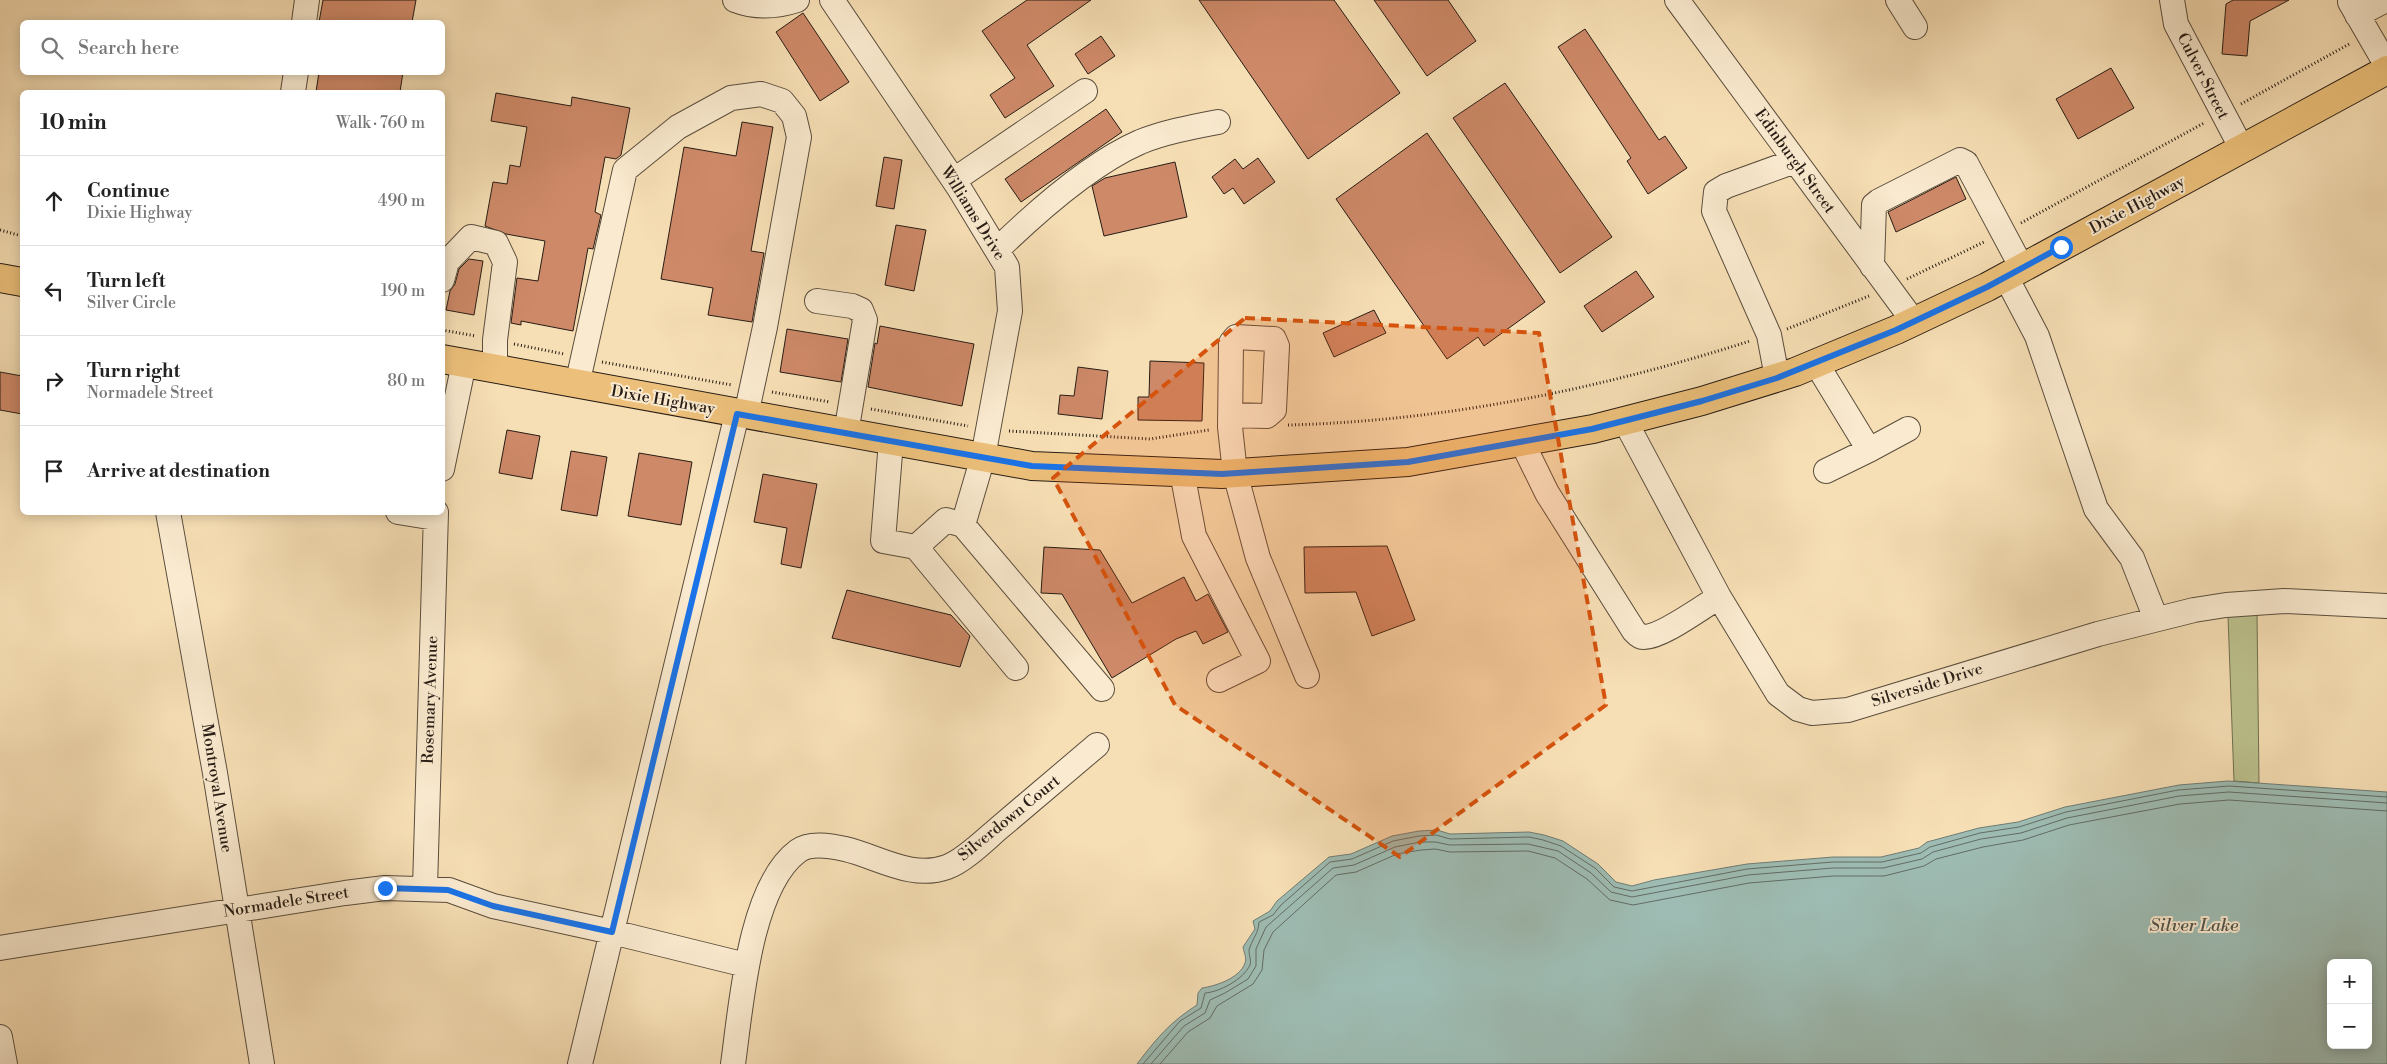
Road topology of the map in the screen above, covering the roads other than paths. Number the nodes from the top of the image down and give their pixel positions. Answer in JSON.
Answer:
{"nodes":[{"id":1,"x":307,"y":0,"type":"edge"},
{"id":2,"x":735,"y":0,"type":"edge"},
{"id":3,"x":797,"y":0,"type":"edge"},
{"id":4,"x":832,"y":0,"type":"edge"},
{"id":5,"x":1898,"y":0,"type":"edge"},
{"id":6,"x":2172,"y":0,"type":"edge"},
{"id":7,"x":2386,"y":0,"type":"edge"},
{"id":8,"x":1686,"y":3,"type":"edge"},
{"id":9,"x":304,"y":20,"type":"edge"},
{"id":10,"x":1915,"y":28,"type":"dead end"},
{"id":11,"x":2387,"y":68,"type":"edge"},
{"id":12,"x":296,"y":75,"type":"edge"},
{"id":13,"x":293,"y":90,"type":"edge"},
{"id":14,"x":1085,"y":91,"type":"dead end"},
{"id":15,"x":1218,"y":122,"type":"dead end"},
{"id":16,"x":2242,"y":149,"type":"junction"},
{"id":17,"x":1795,"y":161,"type":"junction"},
{"id":18,"x":954,"y":180,"type":"junction"},
{"id":19,"x":997,"y":250,"type":"junction"},
{"id":20,"x":1872,"y":266,"type":"junction"},
{"id":21,"x":445,"y":269,"type":"edge"},
{"id":22,"x":2014,"y":272,"type":"junction"},
{"id":23,"x":0,"y":278,"type":"edge"},
{"id":24,"x":20,"y":282,"type":"edge"},
{"id":25,"x":817,"y":301,"type":"dead end"},
{"id":26,"x":1914,"y":322,"type":"junction"},
{"id":27,"x":453,"y":361,"type":"edge"},
{"id":28,"x":1816,"y":363,"type":"junction"},
{"id":29,"x":495,"y":369,"type":"junction"},
{"id":30,"x":1777,"y":378,"type":"junction"},
{"id":31,"x":578,"y":385,"type":"junction"},
{"id":32,"x":742,"y":414,"type":"junction"},
{"id":33,"x":1231,"y":421,"type":"road end"},
{"id":34,"x":1625,"y":421,"type":"junction"},
{"id":35,"x":1908,"y":429,"type":"dead end"},
{"id":36,"x":846,"y":433,"type":"junction"},
{"id":37,"x":445,"y":440,"type":"edge"},
{"id":38,"x":891,"y":441,"type":"junction"},
{"id":39,"x":1522,"y":442,"type":"junction"},
{"id":40,"x":1869,"y":450,"type":"junction"},
{"id":41,"x":983,"y":457,"type":"junction"},
{"id":42,"x":1826,"y":471,"type":"dead end"},
{"id":43,"x":1182,"y":472,"type":"junction"},
{"id":44,"x":1235,"y":473,"type":"junction"},
{"id":45,"x":169,"y":515,"type":"edge"},
{"id":46,"x":436,"y":515,"type":"edge"},
{"id":47,"x":963,"y":525,"type":"junction"},
{"id":48,"x":916,"y":546,"type":"junction"},
{"id":49,"x":1718,"y":596,"type":"junction"},
{"id":50,"x":2387,"y":606,"type":"edge"},
{"id":51,"x":2156,"y":619,"type":"junction"},
{"id":52,"x":1016,"y":668,"type":"dead end"},
{"id":53,"x":1307,"y":676,"type":"dead end"},
{"id":54,"x":1219,"y":680,"type":"dead end"},
{"id":55,"x":1102,"y":689,"type":"dead end"},
{"id":56,"x":1097,"y":745,"type":"dead end"},
{"id":57,"x":425,"y":888,"type":"junction"},
{"id":58,"x":236,"y":910,"type":"junction"},
{"id":59,"x":612,"y":932,"type":"junction"},
{"id":60,"x":0,"y":948,"type":"edge"},
{"id":61,"x":746,"y":965,"type":"junction"},
{"id":62,"x":0,"y":1037,"type":"edge"},
{"id":63,"x":5,"y":1064,"type":"edge"},
{"id":64,"x":262,"y":1064,"type":"edge"},
{"id":65,"x":580,"y":1064,"type":"edge"},
{"id":66,"x":733,"y":1064,"type":"edge"}],
"edges":[{"from":1,"to":9,"type":"street"},
{"from":2,"to":3,"type":"street"},
{"from":4,"to":18,"type":"street","name":"Williams Drive"},
{"from":5,"to":10,"type":"street"},
{"from":6,"to":16,"type":"street","name":"Culver Street"},
{"from":7,"to":11,"type":"street"},
{"from":8,"to":17,"type":"street","name":"Edinburgh Street"},
{"from":11,"to":16,"type":"main road","name":"Dixie Highway"},
{"from":12,"to":13,"type":"street"},
{"from":14,"to":18,"type":"street"},
{"from":15,"to":19,"type":"street"},
{"from":16,"to":22,"type":"main road","name":"Dixie Highway"},
{"from":17,"to":20,"type":"street","name":"Edinburgh Street"},
{"from":17,"to":30,"type":"street"},
{"from":18,"to":19,"type":"street","name":"Williams Drive"},
{"from":19,"to":41,"type":"street","name":"Williams Drive"},
{"from":20,"to":22,"type":"street"},
{"from":20,"to":26,"type":"street","name":"Edinburgh Street"},
{"from":21,"to":29,"type":"street"},
{"from":22,"to":26,"type":"main road","name":"Dixie Highway"},
{"from":22,"to":51,"type":"street"},
{"from":23,"to":24,"type":"main road"},
{"from":25,"to":36,"type":"street"},
{"from":26,"to":28,"type":"main road","name":"Dixie Highway"},
{"from":27,"to":29,"type":"main road","name":"Dixie Highway"},
{"from":27,"to":37,"type":"street"},
{"from":28,"to":30,"type":"main road","name":"Dixie Highway"},
{"from":28,"to":40,"type":"street"},
{"from":29,"to":31,"type":"main road","name":"Dixie Highway"},
{"from":30,"to":34,"type":"main road","name":"Dixie Highway"},
{"from":31,"to":32,"type":"main road","name":"Dixie Highway"},
{"from":31,"to":32,"type":"street"},
{"from":32,"to":36,"type":"main road","name":"Dixie Highway"},
{"from":32,"to":59,"type":"street"},
{"from":33,"to":44,"type":"street"},
{"from":34,"to":39,"type":"main road","name":"Dixie Highway"},
{"from":34,"to":49,"type":"street","name":"Silverside Drive"},
{"from":35,"to":40,"type":"street"},
{"from":36,"to":38,"type":"main road","name":"Dixie Highway"},
{"from":38,"to":41,"type":"main road","name":"Dixie Highway"},
{"from":38,"to":48,"type":"street"},
{"from":39,"to":44,"type":"main road","name":"Dixie Highway"},
{"from":39,"to":49,"type":"street"},
{"from":40,"to":42,"type":"street"},
{"from":41,"to":43,"type":"main road","name":"Dixie Highway"},
{"from":41,"to":47,"type":"street","name":"Williams Drive"},
{"from":43,"to":44,"type":"main road","name":"Dixie Highway"},
{"from":43,"to":54,"type":"street"},
{"from":44,"to":53,"type":"street"},
{"from":45,"to":58,"type":"street","name":"Montroyal Avenue"},
{"from":46,"to":57,"type":"street","name":"Rosemary Avenue"},
{"from":47,"to":48,"type":"street"},
{"from":47,"to":55,"type":"street"},
{"from":48,"to":52,"type":"street"},
{"from":49,"to":51,"type":"street","name":"Silverside Drive"},
{"from":50,"to":51,"type":"street","name":"Silverside Drive"},
{"from":56,"to":61,"type":"street","name":"Silverdown Court"},
{"from":57,"to":58,"type":"street","name":"Normadele Street"},
{"from":57,"to":59,"type":"street","name":"Normadele Street"},
{"from":58,"to":60,"type":"street","name":"Normadele Street"},
{"from":58,"to":64,"type":"street","name":"Montroyal Avenue"},
{"from":59,"to":61,"type":"street","name":"Normadele Street"},
{"from":59,"to":65,"type":"street"},
{"from":61,"to":66,"type":"street","name":"Silverdown Court"},
{"from":62,"to":63,"type":"street"}]}
